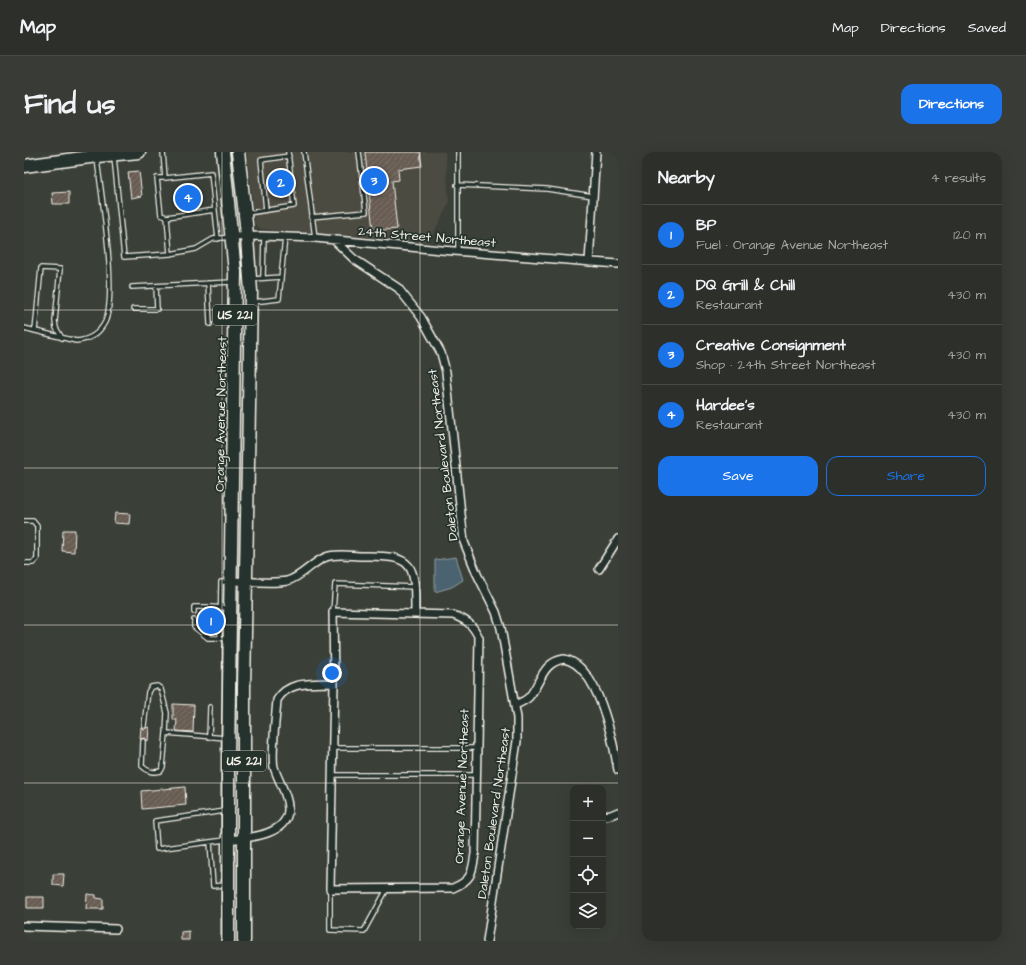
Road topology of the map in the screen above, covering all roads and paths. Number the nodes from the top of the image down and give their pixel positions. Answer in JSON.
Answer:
{"nodes":[{"id":1,"x":139,"y":152,"type":"edge"},
{"id":2,"x":163,"y":152,"type":"edge"},
{"id":3,"x":223,"y":152,"type":"edge"},
{"id":4,"x":238,"y":152,"type":"edge"},
{"id":5,"x":304,"y":152,"type":"edge"},
{"id":6,"x":359,"y":152,"type":"edge"},
{"id":7,"x":458,"y":152,"type":"edge"},
{"id":8,"x":596,"y":152,"type":"edge"},
{"id":9,"x":114,"y":154,"type":"junction"},
{"id":10,"x":289,"y":154,"type":"edge"},
{"id":11,"x":97,"y":156,"type":"junction"},
{"id":12,"x":24,"y":166,"type":"edge"},
{"id":13,"x":165,"y":178,"type":"junction"},
{"id":14,"x":457,"y":185,"type":"junction"},
{"id":15,"x":594,"y":196,"type":"junction"},
{"id":16,"x":215,"y":210,"type":"junction"},
{"id":17,"x":266,"y":210,"type":"junction"},
{"id":18,"x":245,"y":213,"type":"junction"},
{"id":19,"x":167,"y":217,"type":"junction"},
{"id":20,"x":312,"y":217,"type":"junction"},
{"id":21,"x":233,"y":236,"type":"junction"},
{"id":22,"x":247,"y":236,"type":"junction"},
{"id":23,"x":264,"y":236,"type":"junction"},
{"id":24,"x":285,"y":237,"type":"junction"},
{"id":25,"x":315,"y":238,"type":"junction"},
{"id":26,"x":218,"y":239,"type":"junction"},
{"id":27,"x":334,"y":240,"type":"junction"},
{"id":28,"x":458,"y":251,"type":"junction"},
{"id":29,"x":170,"y":254,"type":"junction"},
{"id":30,"x":589,"y":262,"type":"junction"},
{"id":31,"x":618,"y":264,"type":"edge"},
{"id":32,"x":281,"y":277,"type":"junction"},
{"id":33,"x":262,"y":278,"type":"junction"},
{"id":34,"x":250,"y":279,"type":"junction"},
{"id":35,"x":235,"y":282,"type":"junction"},
{"id":36,"x":208,"y":283,"type":"junction"},
{"id":37,"x":156,"y":286,"type":"junction"},
{"id":38,"x":132,"y":287,"type":"dead end"},
{"id":39,"x":250,"y":302,"type":"junction"},
{"id":40,"x":133,"y":309,"type":"dead end"},
{"id":41,"x":210,"y":324,"type":"dead end"},
{"id":42,"x":24,"y":328,"type":"edge"},
{"id":43,"x":35,"y":331,"type":"junction"},
{"id":44,"x":62,"y":338,"type":"junction"},
{"id":45,"x":24,"y":521,"type":"edge"},
{"id":46,"x":618,"y":539,"type":"edge"},
{"id":47,"x":24,"y":563,"type":"edge"},
{"id":48,"x":599,"y":569,"type":"dead end"},
{"id":49,"x":247,"y":581,"type":"junction"},
{"id":50,"x":232,"y":582,"type":"junction"},
{"id":51,"x":415,"y":587,"type":"junction"},
{"id":52,"x":209,"y":607,"type":"junction"},
{"id":53,"x":226,"y":608,"type":"junction"},
{"id":54,"x":194,"y":612,"type":"dead end"},
{"id":55,"x":333,"y":612,"type":"junction"},
{"id":56,"x":209,"y":613,"type":"dead end"},
{"id":57,"x":415,"y":614,"type":"junction"},
{"id":58,"x":194,"y":620,"type":"dead end"},
{"id":59,"x":208,"y":630,"type":"dead end"},
{"id":60,"x":208,"y":638,"type":"junction"},
{"id":61,"x":225,"y":638,"type":"junction"},
{"id":62,"x":334,"y":683,"type":"junction"},
{"id":63,"x":515,"y":705,"type":"junction"},
{"id":64,"x":210,"y":707,"type":"dead end"},
{"id":65,"x":144,"y":726,"type":"dead end"},
{"id":66,"x":166,"y":733,"type":"junction"},
{"id":67,"x":209,"y":737,"type":"junction"},
{"id":68,"x":229,"y":738,"type":"junction"},
{"id":69,"x":143,"y":740,"type":"dead end"},
{"id":70,"x":333,"y":748,"type":"junction"},
{"id":71,"x":477,"y":748,"type":"junction"},
{"id":72,"x":618,"y":770,"type":"edge"},
{"id":73,"x":476,"y":774,"type":"junction"},
{"id":74,"x":332,"y":775,"type":"junction"},
{"id":75,"x":228,"y":811,"type":"junction"},
{"id":76,"x":618,"y":812,"type":"edge"},
{"id":77,"x":606,"y":815,"type":"edge"},
{"id":78,"x":244,"y":838,"type":"junction"},
{"id":79,"x":228,"y":840,"type":"junction"},
{"id":80,"x":210,"y":842,"type":"junction"},
{"id":81,"x":228,"y":885,"type":"junction"},
{"id":82,"x":330,"y":889,"type":"junction"},
{"id":83,"x":387,"y":889,"type":"junction"},
{"id":84,"x":24,"y":926,"type":"edge"},
{"id":85,"x":116,"y":929,"type":"dead end"},
{"id":86,"x":228,"y":941,"type":"edge"},
{"id":87,"x":244,"y":941,"type":"edge"},
{"id":88,"x":487,"y":941,"type":"edge"}],
"edges":[{"from":1,"to":9,"type":"main road"},
{"from":2,"to":13,"type":"lane"},
{"from":3,"to":21,"type":"main road","name":"Orange Avenue Northeast","number":"US 221"},
{"from":4,"to":18,"type":"main road","number":"US 221"},
{"from":5,"to":20,"type":"lane"},
{"from":6,"to":20,"type":"lane"},
{"from":7,"to":14,"type":"lane"},
{"from":8,"to":15,"type":"street"},
{"from":9,"to":11,"type":"main road"},
{"from":9,"to":29,"type":"lane"},
{"from":10,"to":17,"type":"lane"},
{"from":10,"to":17,"type":"lane"},
{"from":11,"to":12,"type":"main road"},
{"from":11,"to":44,"type":"lane"},
{"from":13,"to":16,"type":"lane"},
{"from":13,"to":19,"type":"lane"},
{"from":14,"to":15,"type":"lane"},
{"from":14,"to":28,"type":"lane"},
{"from":15,"to":30,"type":"street"},
{"from":16,"to":19,"type":"lane"},
{"from":16,"to":26,"type":"lane"},
{"from":17,"to":18,"type":"lane"},
{"from":18,"to":22,"type":"main road","number":"US 221"},
{"from":19,"to":29,"type":"lane"},
{"from":20,"to":25,"type":"lane"},
{"from":21,"to":22,"type":"street","name":"24th Street Northeast"},
{"from":21,"to":26,"type":"lane"},
{"from":21,"to":35,"type":"main road","name":"Orange Avenue Northeast","number":"US 221"},
{"from":22,"to":23,"type":"street","name":"24th Street Northeast"},
{"from":22,"to":34,"type":"main road","number":"US 221"},
{"from":23,"to":24,"type":"street","name":"24th Street Northeast"},
{"from":23,"to":33,"type":"lane"},
{"from":24,"to":25,"type":"street","name":"24th Street Northeast"},
{"from":24,"to":32,"type":"lane"},
{"from":25,"to":27,"type":"street","name":"24th Street Northeast"},
{"from":26,"to":29,"type":"lane"},
{"from":27,"to":28,"type":"street","name":"24th Street Northeast"},
{"from":27,"to":63,"type":"street","name":"Daleton Boulevard Northeast"},
{"from":28,"to":30,"type":"street","name":"24th Street Northeast"},
{"from":30,"to":31,"type":"street","name":"24th Street Northeast"},
{"from":32,"to":33,"type":"lane"},
{"from":32,"to":39,"type":"lane"},
{"from":33,"to":34,"type":"lane"},
{"from":34,"to":39,"type":"main road","number":"US 221"},
{"from":35,"to":36,"type":"lane"},
{"from":35,"to":50,"type":"main road","name":"Orange Avenue Northeast","number":"US 221"},
{"from":36,"to":37,"type":"lane"},
{"from":36,"to":41,"type":"lane"},
{"from":37,"to":38,"type":"lane"},
{"from":37,"to":40,"type":"lane"},
{"from":39,"to":49,"type":"main road","number":"US 221"},
{"from":42,"to":43,"type":"lane"},
{"from":43,"to":44,"type":"lane"},
{"from":43,"to":44,"type":"lane"},
{"from":45,"to":47,"type":"lane"},
{"from":46,"to":48,"type":"street"},
{"from":49,"to":50,"type":"street"},
{"from":49,"to":51,"type":"street"},
{"from":49,"to":78,"type":"main road","number":"US 221"},
{"from":50,"to":53,"type":"main road","name":"Orange Avenue Northeast","number":"US 221"},
{"from":51,"to":55,"type":"lane"},
{"from":51,"to":57,"type":"street"},
{"from":52,"to":53,"type":"lane"},
{"from":52,"to":54,"type":"lane"},
{"from":52,"to":56,"type":"lane"},
{"from":53,"to":61,"type":"main road","name":"Orange Avenue Northeast","number":"US 221"},
{"from":55,"to":57,"type":"street","name":"Orange Avenue Northeast"},
{"from":55,"to":62,"type":"street"},
{"from":57,"to":71,"type":"street","name":"Orange Avenue Northeast"},
{"from":58,"to":60,"type":"lane"},
{"from":59,"to":60,"type":"lane"},
{"from":60,"to":61,"type":"lane"},
{"from":61,"to":68,"type":"main road","name":"Orange Avenue Northeast","number":"US 221"},
{"from":62,"to":70,"type":"street"},
{"from":62,"to":78,"type":"street"},
{"from":63,"to":72,"type":"street"},
{"from":63,"to":88,"type":"street","name":"Daleton Boulevard Northeast"},
{"from":64,"to":67,"type":"lane"},
{"from":65,"to":66,"type":"lane"},
{"from":66,"to":67,"type":"lane"},
{"from":66,"to":69,"type":"lane"},
{"from":67,"to":68,"type":"lane"},
{"from":68,"to":75,"type":"main road","name":"Orange Avenue Northeast","number":"US 221"},
{"from":70,"to":71,"type":"lane"},
{"from":70,"to":74,"type":"street"},
{"from":71,"to":73,"type":"street","name":"Orange Avenue Northeast"},
{"from":73,"to":74,"type":"lane"},
{"from":73,"to":83,"type":"street","name":"Orange Avenue Northeast"},
{"from":74,"to":82,"type":"street"},
{"from":75,"to":79,"type":"main road","name":"Orange Avenue Northeast","number":"US 221"},
{"from":75,"to":80,"type":"lane"},
{"from":76,"to":77,"type":"street"},
{"from":78,"to":79,"type":"street"},
{"from":78,"to":87,"type":"main road","number":"US 221"},
{"from":79,"to":80,"type":"lane"},
{"from":79,"to":81,"type":"main road","name":"Orange Avenue Northeast","number":"US 221"},
{"from":80,"to":81,"type":"lane"},
{"from":81,"to":86,"type":"main road","name":"Orange Avenue Northeast","number":"US 221"},
{"from":82,"to":83,"type":"street","name":"Orange Avenue Northeast"},
{"from":82,"to":83,"type":"lane"},
{"from":84,"to":85,"type":"street"}]}
